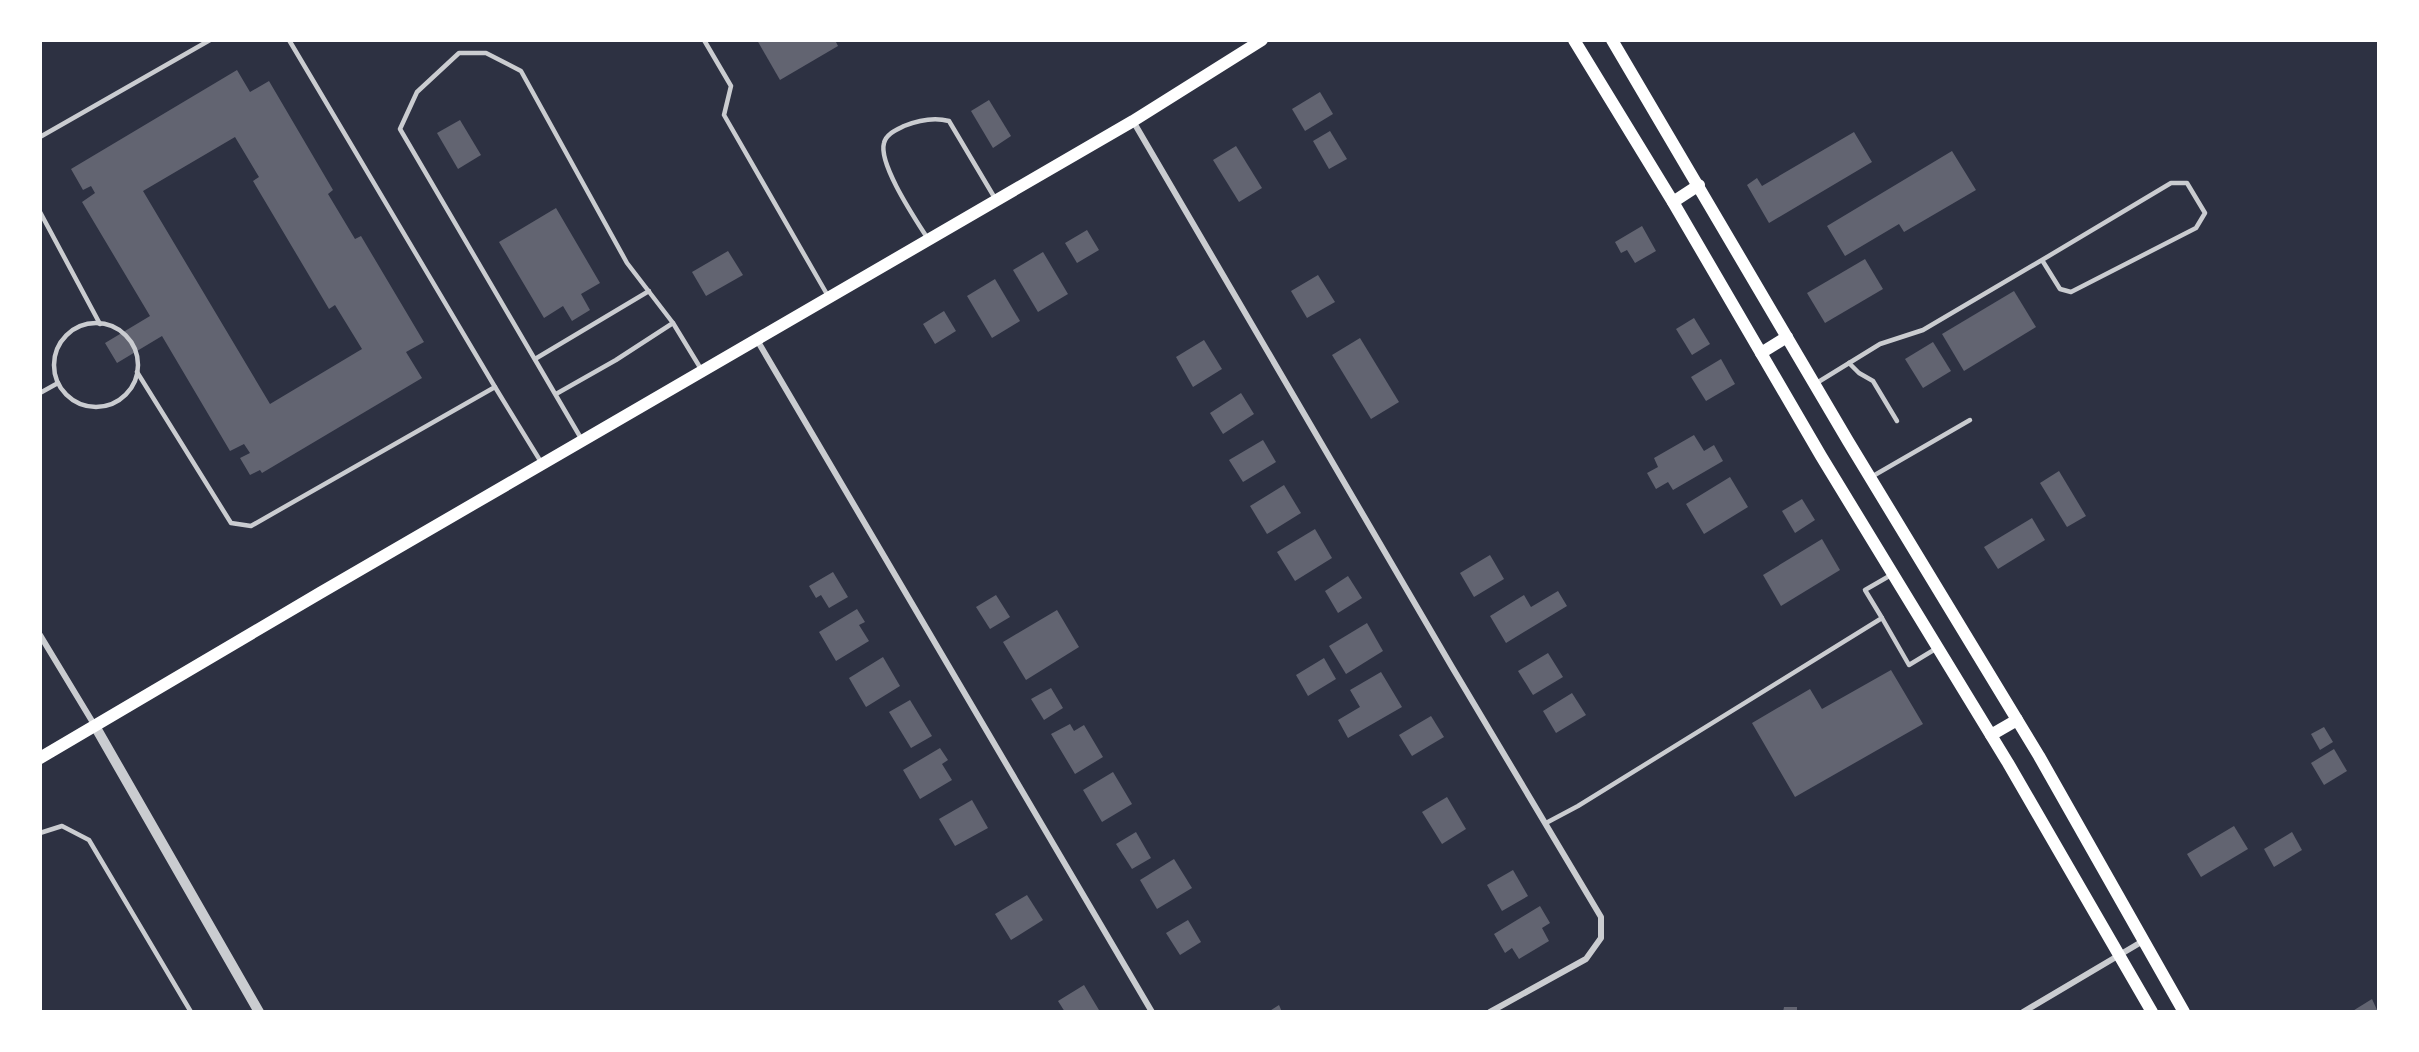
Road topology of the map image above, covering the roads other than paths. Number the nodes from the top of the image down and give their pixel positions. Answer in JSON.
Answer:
{"nodes":[{"id":1,"x":210,"y":40,"type":"edge"},
{"id":2,"x":288,"y":40,"type":"edge"},
{"id":3,"x":704,"y":40,"type":"edge"},
{"id":4,"x":1262,"y":40,"type":"edge"},
{"id":5,"x":1574,"y":40,"type":"edge"},
{"id":6,"x":1612,"y":40,"type":"edge"},
{"id":7,"x":1133,"y":121,"type":"junction"},
{"id":8,"x":40,"y":137,"type":"edge"},
{"id":9,"x":1699,"y":185,"type":"junction"},
{"id":10,"x":996,"y":200,"type":"junction"},
{"id":11,"x":1672,"y":202,"type":"junction"},
{"id":12,"x":40,"y":212,"type":"edge"},
{"id":13,"x":928,"y":240,"type":"junction"},
{"id":14,"x":2042,"y":260,"type":"junction"},
{"id":15,"x":648,"y":291,"type":"junction"},
{"id":16,"x":829,"y":298,"type":"junction"},
{"id":17,"x":672,"y":323,"type":"junction"},
{"id":18,"x":100,"y":324,"type":"junction"},
{"id":19,"x":1787,"y":337,"type":"junction"},
{"id":20,"x":757,"y":340,"type":"junction"},
{"id":21,"x":1761,"y":353,"type":"junction"},
{"id":22,"x":535,"y":359,"type":"junction"},
{"id":23,"x":1849,"y":363,"type":"junction"},
{"id":24,"x":702,"y":371,"type":"junction"},
{"id":25,"x":137,"y":372,"type":"junction"},
{"id":26,"x":58,"y":383,"type":"junction"},
{"id":27,"x":1815,"y":384,"type":"junction"},
{"id":28,"x":495,"y":387,"type":"junction"},
{"id":29,"x":40,"y":393,"type":"edge"},
{"id":30,"x":556,"y":394,"type":"junction"},
{"id":31,"x":1970,"y":420,"type":"dead end"},
{"id":32,"x":1898,"y":421,"type":"dead end"},
{"id":33,"x":583,"y":440,"type":"junction"},
{"id":34,"x":542,"y":464,"type":"junction"},
{"id":35,"x":1870,"y":478,"type":"junction"},
{"id":36,"x":1893,"y":574,"type":"junction"},
{"id":37,"x":1882,"y":618,"type":"junction"},
{"id":38,"x":40,"y":635,"type":"edge"},
{"id":39,"x":1938,"y":648,"type":"junction"},
{"id":40,"x":2017,"y":720,"type":"junction"},
{"id":41,"x":96,"y":726,"type":"junction"},
{"id":42,"x":1991,"y":735,"type":"junction"},
{"id":43,"x":40,"y":758,"type":"edge"},
{"id":44,"x":1546,"y":823,"type":"junction"},
{"id":45,"x":40,"y":833,"type":"edge"},
{"id":46,"x":2143,"y":941,"type":"junction"},
{"id":47,"x":2119,"y":954,"type":"junction"},
{"id":48,"x":191,"y":1011,"type":"edge"},
{"id":49,"x":259,"y":1011,"type":"edge"},
{"id":50,"x":1152,"y":1011,"type":"edge"},
{"id":51,"x":1491,"y":1011,"type":"edge"},
{"id":52,"x":2024,"y":1011,"type":"edge"},
{"id":53,"x":2152,"y":1011,"type":"edge"},
{"id":54,"x":2184,"y":1011,"type":"edge"}],
"edges":[{"from":1,"to":8,"type":"lane"},
{"from":2,"to":28,"type":"lane"},
{"from":3,"to":16,"type":"lane"},
{"from":4,"to":7,"type":"main road"},
{"from":5,"to":11,"type":"main road"},
{"from":6,"to":9,"type":"main road"},
{"from":7,"to":10,"type":"main road"},
{"from":7,"to":44,"type":"street"},
{"from":9,"to":11,"type":"main road"},
{"from":9,"to":19,"type":"main road"},
{"from":10,"to":13,"type":"main road"},
{"from":10,"to":13,"type":"lane"},
{"from":11,"to":21,"type":"main road"},
{"from":12,"to":18,"type":"lane"},
{"from":13,"to":16,"type":"main road"},
{"from":14,"to":14,"type":"lane"},
{"from":14,"to":23,"type":"lane"},
{"from":15,"to":17,"type":"lane"},
{"from":15,"to":22,"type":"lane"},
{"from":15,"to":22,"type":"lane"},
{"from":16,"to":20,"type":"main road"},
{"from":17,"to":24,"type":"lane"},
{"from":17,"to":30,"type":"lane"},
{"from":18,"to":25,"type":"lane"},
{"from":18,"to":26,"type":"lane"},
{"from":19,"to":21,"type":"main road"},
{"from":19,"to":27,"type":"main road"},
{"from":20,"to":24,"type":"main road"},
{"from":20,"to":50,"type":"street"},
{"from":21,"to":36,"type":"main road"},
{"from":22,"to":30,"type":"lane"},
{"from":23,"to":27,"type":"lane"},
{"from":23,"to":32,"type":"lane"},
{"from":24,"to":33,"type":"main road"},
{"from":25,"to":26,"type":"lane"},
{"from":25,"to":28,"type":"lane"},
{"from":26,"to":29,"type":"lane"},
{"from":27,"to":35,"type":"main road"},
{"from":28,"to":34,"type":"lane"},
{"from":30,"to":33,"type":"lane"},
{"from":31,"to":35,"type":"lane"},
{"from":33,"to":34,"type":"main road"},
{"from":34,"to":41,"type":"main road"},
{"from":35,"to":40,"type":"main road"},
{"from":36,"to":37,"type":"lane"},
{"from":36,"to":39,"type":"main road"},
{"from":37,"to":39,"type":"lane"},
{"from":37,"to":44,"type":"lane"},
{"from":38,"to":41,"type":"street"},
{"from":39,"to":42,"type":"main road"},
{"from":40,"to":42,"type":"main road"},
{"from":40,"to":46,"type":"main road"},
{"from":41,"to":43,"type":"main road"},
{"from":41,"to":49,"type":"street"},
{"from":42,"to":47,"type":"main road"},
{"from":44,"to":51,"type":"street"},
{"from":45,"to":48,"type":"lane"},
{"from":46,"to":47,"type":"street"},
{"from":46,"to":54,"type":"main road"},
{"from":47,"to":52,"type":"street"},
{"from":47,"to":53,"type":"main road"}]}
